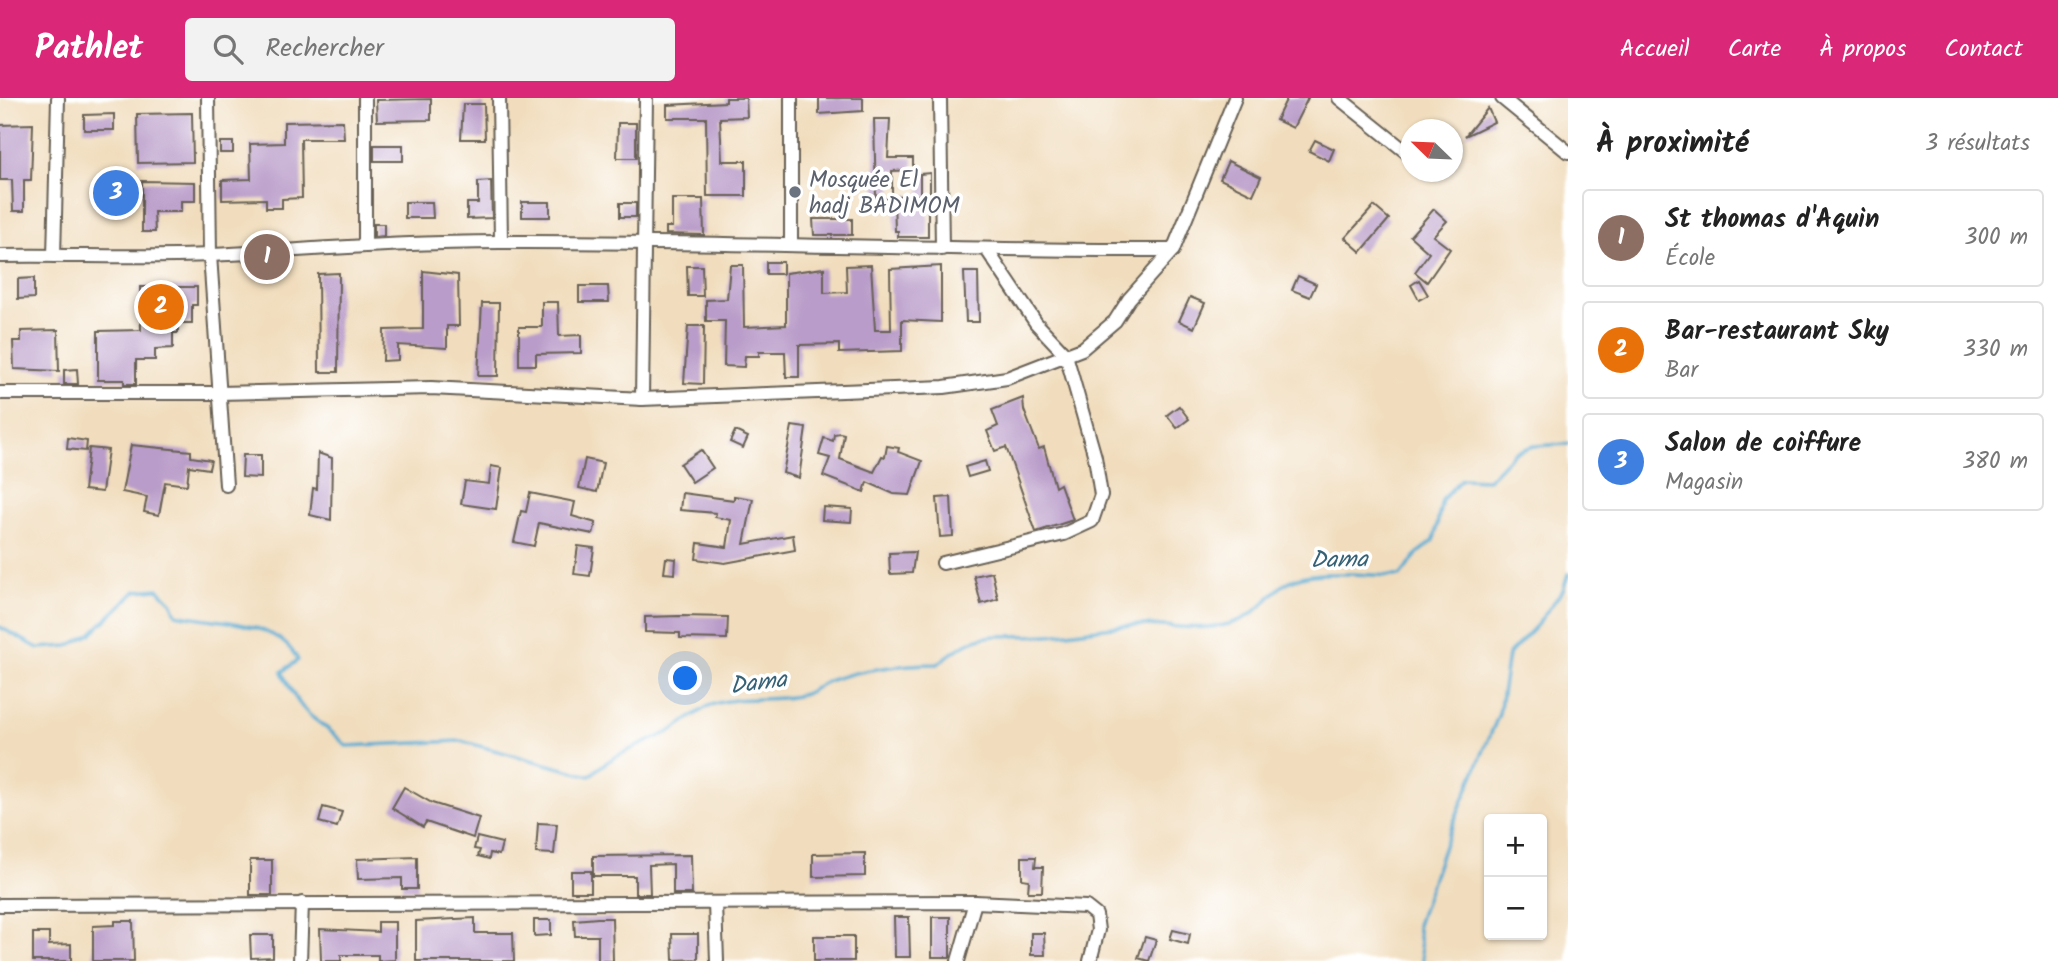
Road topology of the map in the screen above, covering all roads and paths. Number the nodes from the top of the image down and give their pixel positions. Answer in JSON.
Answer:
{"nodes":[{"id":1,"x":58,"y":98,"type":"edge"},
{"id":2,"x":208,"y":98,"type":"edge"},
{"id":3,"x":365,"y":98,"type":"edge"},
{"id":4,"x":499,"y":98,"type":"edge"},
{"id":5,"x":646,"y":98,"type":"edge"},
{"id":6,"x":791,"y":98,"type":"edge"},
{"id":7,"x":940,"y":98,"type":"edge"},
{"id":8,"x":1235,"y":98,"type":"edge"},
{"id":9,"x":1339,"y":98,"type":"edge"},
{"id":10,"x":1502,"y":98,"type":"edge"},
{"id":11,"x":1400,"y":147,"type":"edge"},
{"id":12,"x":1568,"y":152,"type":"edge"},
{"id":13,"x":501,"y":242,"type":"junction"},
{"id":14,"x":791,"y":243,"type":"junction"},
{"id":15,"x":365,"y":244,"type":"junction"},
{"id":16,"x":646,"y":244,"type":"junction"},
{"id":17,"x":942,"y":249,"type":"junction"},
{"id":18,"x":986,"y":250,"type":"junction"},
{"id":19,"x":1173,"y":250,"type":"junction"},
{"id":20,"x":210,"y":255,"type":"junction"},
{"id":21,"x":0,"y":256,"type":"edge"},
{"id":22,"x":54,"y":256,"type":"junction"},
{"id":23,"x":1066,"y":355,"type":"junction"},
{"id":24,"x":0,"y":393,"type":"edge"},
{"id":25,"x":218,"y":393,"type":"junction"},
{"id":26,"x":642,"y":399,"type":"junction"},
{"id":27,"x":226,"y":485,"type":"dead end"},
{"id":28,"x":943,"y":563,"type":"dead end"},
{"id":29,"x":975,"y":901,"type":"junction"},
{"id":30,"x":302,"y":903,"type":"junction"},
{"id":31,"x":715,"y":903,"type":"junction"},
{"id":32,"x":0,"y":905,"type":"edge"},
{"id":33,"x":300,"y":961,"type":"edge"},
{"id":34,"x":717,"y":961,"type":"edge"},
{"id":35,"x":957,"y":961,"type":"edge"},
{"id":36,"x":1090,"y":961,"type":"edge"}],
"edges":[{"from":1,"to":22,"type":"street"},
{"from":2,"to":20,"type":"street"},
{"from":3,"to":15,"type":"street"},
{"from":4,"to":13,"type":"street"},
{"from":5,"to":16,"type":"street"},
{"from":6,"to":14,"type":"street"},
{"from":7,"to":17,"type":"street"},
{"from":8,"to":19,"type":"street"},
{"from":9,"to":11,"type":"street"},
{"from":10,"to":12,"type":"street"},
{"from":13,"to":15,"type":"street"},
{"from":13,"to":16,"type":"street"},
{"from":14,"to":16,"type":"street"},
{"from":14,"to":17,"type":"street"},
{"from":15,"to":20,"type":"street"},
{"from":16,"to":26,"type":"street"},
{"from":17,"to":18,"type":"street"},
{"from":18,"to":19,"type":"street"},
{"from":18,"to":23,"type":"street"},
{"from":19,"to":23,"type":"street"},
{"from":20,"to":22,"type":"street"},
{"from":20,"to":25,"type":"street"},
{"from":21,"to":22,"type":"street"},
{"from":23,"to":26,"type":"street"},
{"from":23,"to":28,"type":"street"},
{"from":24,"to":25,"type":"street"},
{"from":25,"to":26,"type":"street"},
{"from":25,"to":27,"type":"street"},
{"from":29,"to":31,"type":"street"},
{"from":29,"to":35,"type":"street"},
{"from":29,"to":36,"type":"street"},
{"from":30,"to":31,"type":"street"},
{"from":30,"to":32,"type":"street"},
{"from":30,"to":33,"type":"street"},
{"from":31,"to":34,"type":"street"}]}
